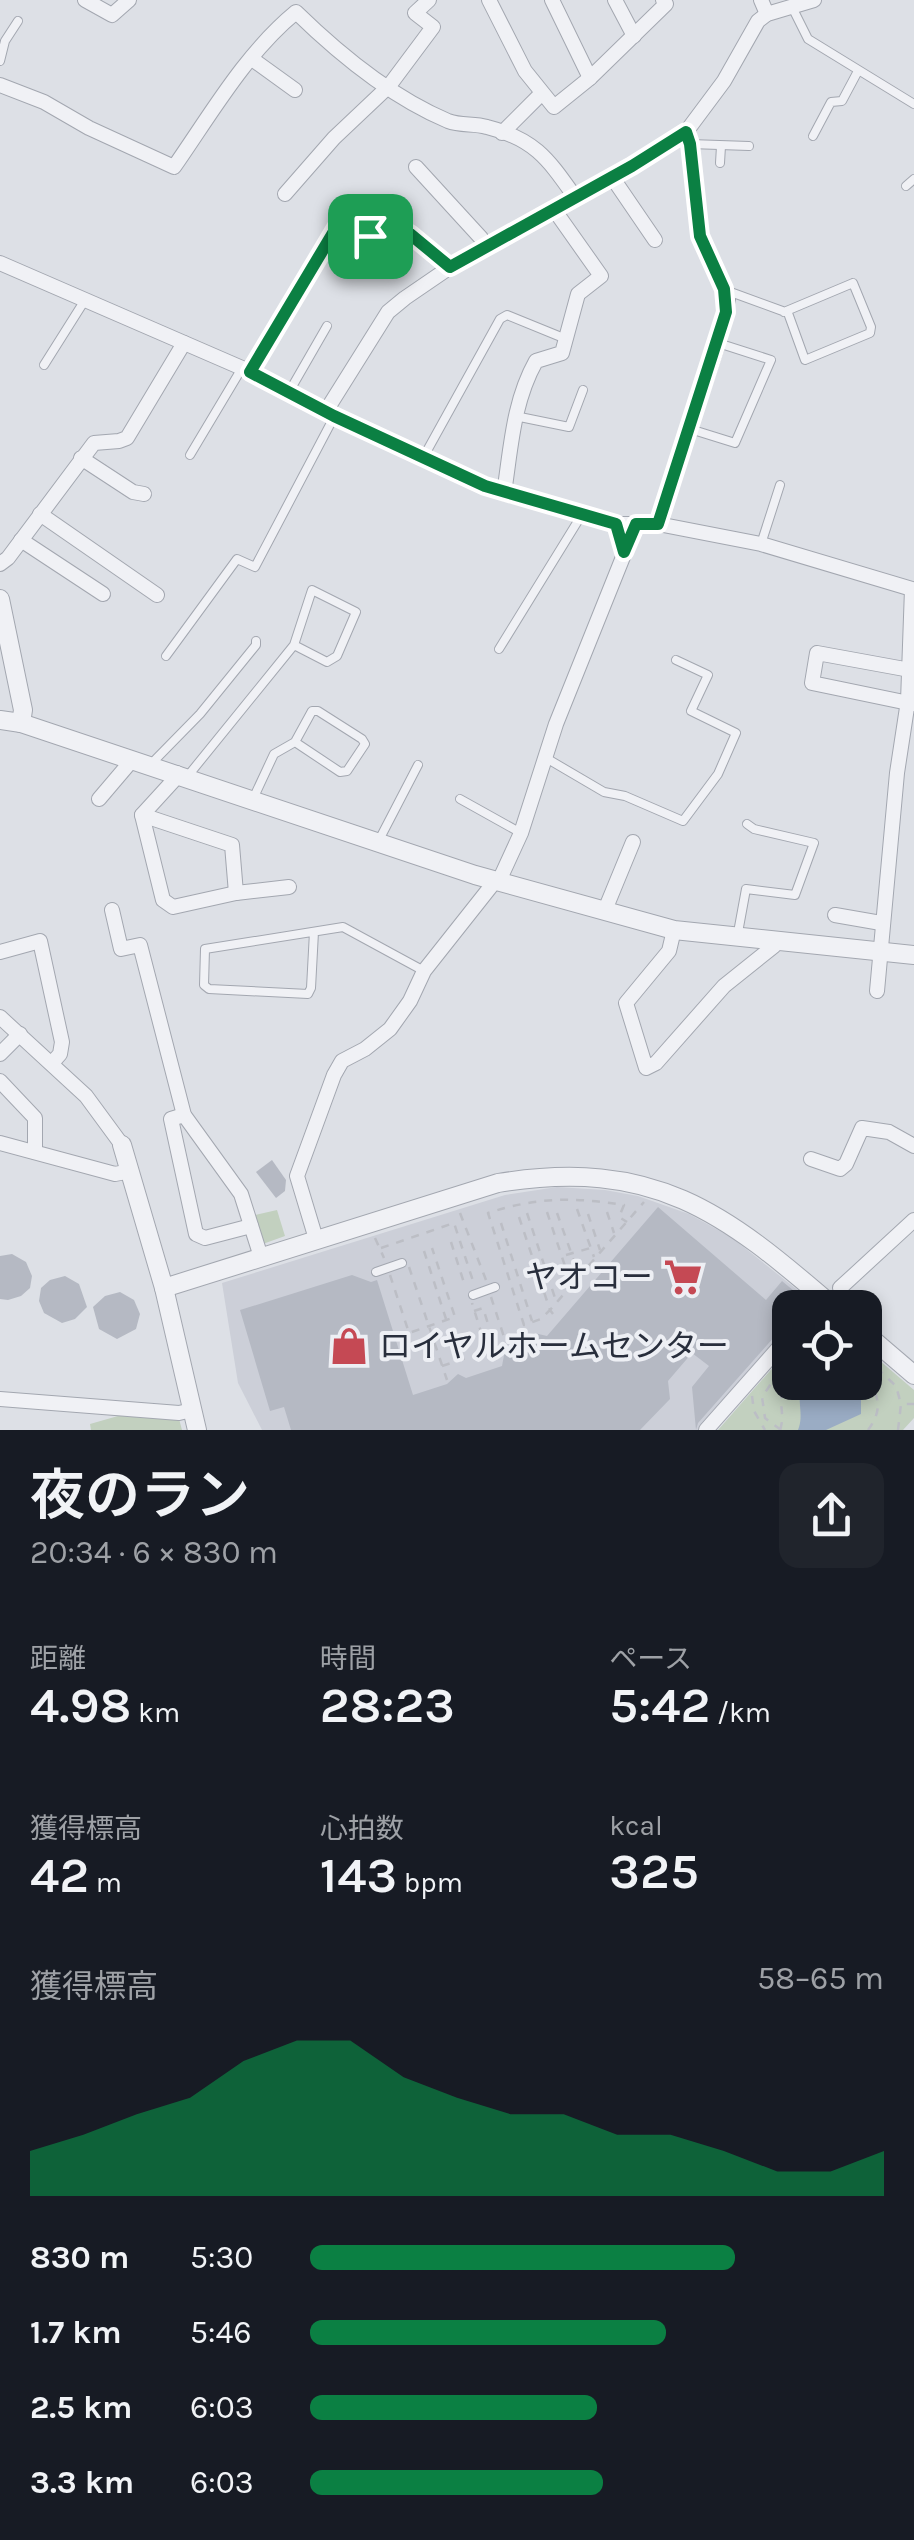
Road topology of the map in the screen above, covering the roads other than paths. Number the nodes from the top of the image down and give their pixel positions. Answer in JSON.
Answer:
{"nodes":[{"id":1,"x":85,"y":0,"type":"edge"},
{"id":2,"x":129,"y":0,"type":"edge"},
{"id":3,"x":429,"y":0,"type":"edge"},
{"id":4,"x":489,"y":0,"type":"edge"},
{"id":5,"x":552,"y":0,"type":"edge"},
{"id":6,"x":615,"y":0,"type":"edge"},
{"id":7,"x":663,"y":0,"type":"edge"},
{"id":8,"x":814,"y":0,"type":"edge"},
{"id":9,"x":293,"y":6,"type":"edge"},
{"id":10,"x":792,"y":6,"type":"junction"},
{"id":11,"x":764,"y":7,"type":"edge"},
{"id":12,"x":18,"y":21,"type":"dead end"},
{"id":13,"x":634,"y":36,"type":"junction"},
{"id":14,"x":252,"y":59,"type":"junction"},
{"id":15,"x":0,"y":60,"type":"edge"},
{"id":16,"x":858,"y":71,"type":"junction"},
{"id":17,"x":590,"y":78,"type":"junction"},
{"id":18,"x":0,"y":85,"type":"edge"},
{"id":19,"x":389,"y":86,"type":"junction"},
{"id":20,"x":294,"y":90,"type":"dead end"},
{"id":21,"x":542,"y":94,"type":"junction"},
{"id":22,"x":914,"y":104,"type":"edge"},
{"id":23,"x":502,"y":133,"type":"junction"},
{"id":24,"x":814,"y":136,"type":"dead end"},
{"id":25,"x":688,"y":138,"type":"junction"},
{"id":26,"x":721,"y":146,"type":"junction"},
{"id":27,"x":749,"y":146,"type":"dead end"},
{"id":28,"x":720,"y":163,"type":"dead end"},
{"id":29,"x":416,"y":167,"type":"dead end"},
{"id":30,"x":612,"y":177,"type":"junction"},
{"id":31,"x":914,"y":179,"type":"edge"},
{"id":32,"x":906,"y":186,"type":"dead end"},
{"id":33,"x":285,"y":194,"type":"dead end"},
{"id":34,"x":576,"y":197,"type":"junction"},
{"id":35,"x":553,"y":208,"type":"junction"},
{"id":36,"x":654,"y":240,"type":"dead end"},
{"id":37,"x":484,"y":247,"type":"junction"},
{"id":38,"x":0,"y":263,"type":"edge"},
{"id":39,"x":450,"y":267,"type":"junction"},
{"id":40,"x":724,"y":289,"type":"junction"},
{"id":41,"x":84,"y":300,"type":"junction"},
{"id":42,"x":784,"y":312,"type":"junction"},
{"id":43,"x":327,"y":326,"type":"dead end"},
{"id":44,"x":567,"y":339,"type":"junction"},
{"id":45,"x":184,"y":343,"type":"junction"},
{"id":46,"x":718,"y":343,"type":"junction"},
{"id":47,"x":44,"y":364,"type":"dead end"},
{"id":48,"x":246,"y":370,"type":"junction"},
{"id":49,"x":583,"y":390,"type":"dead end"},
{"id":50,"x":288,"y":392,"type":"junction"},
{"id":51,"x":330,"y":413,"type":"junction"},
{"id":52,"x":516,"y":416,"type":"junction"},
{"id":53,"x":690,"y":429,"type":"junction"},
{"id":54,"x":190,"y":455,"type":"dead end"},
{"id":55,"x":82,"y":458,"type":"junction"},
{"id":56,"x":423,"y":458,"type":"junction"},
{"id":57,"x":780,"y":485,"type":"dead end"},
{"id":58,"x":504,"y":493,"type":"junction"},
{"id":59,"x":144,"y":494,"type":"dead end"},
{"id":60,"x":40,"y":514,"type":"junction"},
{"id":61,"x":581,"y":516,"type":"junction"},
{"id":62,"x":616,"y":524,"type":"junction"},
{"id":63,"x":636,"y":524,"type":"junction"},
{"id":64,"x":658,"y":524,"type":"junction"},
{"id":65,"x":21,"y":540,"type":"junction"},
{"id":66,"x":761,"y":544,"type":"junction"},
{"id":67,"x":624,"y":552,"type":"junction"},
{"id":68,"x":0,"y":564,"type":"edge"},
{"id":69,"x":913,"y":588,"type":"edge"},
{"id":70,"x":104,"y":594,"type":"dead end"},
{"id":71,"x":157,"y":596,"type":"dead end"},
{"id":72,"x":0,"y":599,"type":"edge"},
{"id":73,"x":256,"y":641,"type":"dead end"},
{"id":74,"x":294,"y":645,"type":"junction"},
{"id":75,"x":498,"y":650,"type":"dead end"},
{"id":76,"x":166,"y":656,"type":"dead end"},
{"id":77,"x":676,"y":660,"type":"dead end"},
{"id":78,"x":910,"y":670,"type":"junction"},
{"id":79,"x":911,"y":703,"type":"edge"},
{"id":80,"x":0,"y":720,"type":"edge"},
{"id":81,"x":21,"y":723,"type":"junction"},
{"id":82,"x":295,"y":742,"type":"junction"},
{"id":83,"x":546,"y":758,"type":"junction"},
{"id":84,"x":142,"y":762,"type":"junction"},
{"id":85,"x":418,"y":765,"type":"dead end"},
{"id":86,"x":896,"y":772,"type":"junction"},
{"id":87,"x":182,"y":775,"type":"junction"},
{"id":88,"x":914,"y":775,"type":"edge"},
{"id":89,"x":100,"y":798,"type":"dead end"},
{"id":90,"x":253,"y":799,"type":"junction"},
{"id":91,"x":460,"y":800,"type":"dead end"},
{"id":92,"x":142,"y":815,"type":"junction"},
{"id":93,"x":747,"y":824,"type":"dead end"},
{"id":94,"x":520,"y":833,"type":"junction"},
{"id":95,"x":378,"y":842,"type":"junction"},
{"id":96,"x":633,"y":842,"type":"dead end"},
{"id":97,"x":498,"y":880,"type":"junction"},
{"id":98,"x":289,"y":887,"type":"dead end"},
{"id":99,"x":236,"y":892,"type":"junction"},
{"id":100,"x":112,"y":910,"type":"dead end"},
{"id":101,"x":605,"y":910,"type":"junction"},
{"id":102,"x":834,"y":915,"type":"dead end"},
{"id":103,"x":881,"y":923,"type":"junction"},
{"id":104,"x":674,"y":930,"type":"junction"},
{"id":105,"x":314,"y":932,"type":"junction"},
{"id":106,"x":737,"y":938,"type":"junction"},
{"id":107,"x":776,"y":941,"type":"junction"},
{"id":108,"x":0,"y":952,"type":"edge"},
{"id":109,"x":880,"y":952,"type":"junction"},
{"id":110,"x":914,"y":956,"type":"edge"},
{"id":111,"x":424,"y":971,"type":"junction"},
{"id":112,"x":877,"y":991,"type":"dead end"},
{"id":113,"x":0,"y":1016,"type":"edge"},
{"id":114,"x":20,"y":1034,"type":"junction"},
{"id":115,"x":0,"y":1054,"type":"edge"},
{"id":116,"x":52,"y":1063,"type":"junction"},
{"id":117,"x":0,"y":1081,"type":"edge"},
{"id":118,"x":184,"y":1115,"type":"junction"},
{"id":119,"x":0,"y":1142,"type":"edge"},
{"id":120,"x":122,"y":1145,"type":"joint"},
{"id":121,"x":914,"y":1146,"type":"edge"},
{"id":122,"x":35,"y":1152,"type":"junction"},
{"id":123,"x":812,"y":1159,"type":"dead end"},
{"id":124,"x":131,"y":1170,"type":"junction"},
{"id":125,"x":914,"y":1220,"type":"edge"},
{"id":126,"x":251,"y":1226,"type":"junction"},
{"id":127,"x":316,"y":1239,"type":"junction"},
{"id":128,"x":260,"y":1257,"type":"junction"},
{"id":129,"x":403,"y":1259,"type":"road end"},
{"id":130,"x":376,"y":1272,"type":"dead end"},
{"id":131,"x":164,"y":1288,"type":"junction"},
{"id":132,"x":492,"y":1289,"type":"road end"},
{"id":133,"x":821,"y":1290,"type":"edge"},
{"id":134,"x":840,"y":1290,"type":"edge"},
{"id":135,"x":471,"y":1292,"type":"road end"},
{"id":136,"x":882,"y":1340,"type":"edge"},
{"id":137,"x":772,"y":1355,"type":"edge"},
{"id":138,"x":914,"y":1375,"type":"edge"},
{"id":139,"x":0,"y":1399,"type":"edge"},
{"id":140,"x":192,"y":1410,"type":"junction"},
{"id":141,"x":197,"y":1430,"type":"edge"},
{"id":142,"x":706,"y":1430,"type":"edge"}],
"edges":[{"from":1,"to":2,"type":"street"},
{"from":3,"to":19,"type":"street"},
{"from":4,"to":21,"type":"street"},
{"from":5,"to":17,"type":"street"},
{"from":6,"to":13,"type":"street"},
{"from":7,"to":13,"type":"street"},
{"from":8,"to":10,"type":"street"},
{"from":9,"to":14,"type":"street"},
{"from":9,"to":19,"type":"street"},
{"from":10,"to":11,"type":"street"},
{"from":10,"to":16,"type":"lane"},
{"from":11,"to":25,"type":"street"},
{"from":12,"to":15,"type":"lane"},
{"from":13,"to":17,"type":"street"},
{"from":14,"to":18,"type":"street"},
{"from":14,"to":20,"type":"street"},
{"from":16,"to":22,"type":"lane"},
{"from":16,"to":24,"type":"lane"},
{"from":17,"to":21,"type":"street"},
{"from":19,"to":23,"type":"street"},
{"from":19,"to":33,"type":"street"},
{"from":21,"to":23,"type":"street"},
{"from":23,"to":34,"type":"street"},
{"from":25,"to":26,"type":"lane"},
{"from":25,"to":30,"type":"street"},
{"from":25,"to":40,"type":"street"},
{"from":26,"to":27,"type":"lane"},
{"from":26,"to":28,"type":"lane"},
{"from":29,"to":37,"type":"street"},
{"from":30,"to":34,"type":"street"},
{"from":30,"to":36,"type":"street"},
{"from":31,"to":32,"type":"lane"},
{"from":34,"to":35,"type":"street"},
{"from":35,"to":37,"type":"street"},
{"from":35,"to":44,"type":"street"},
{"from":37,"to":39,"type":"street"},
{"from":38,"to":41,"type":"street"},
{"from":39,"to":48,"type":"lane"},
{"from":39,"to":51,"type":"street"},
{"from":40,"to":42,"type":"lane"},
{"from":40,"to":46,"type":"street"},
{"from":41,"to":45,"type":"street"},
{"from":41,"to":47,"type":"lane"},
{"from":42,"to":42,"type":"lane"},
{"from":43,"to":50,"type":"lane"},
{"from":44,"to":52,"type":"street"},
{"from":44,"to":56,"type":"lane"},
{"from":45,"to":48,"type":"street"},
{"from":45,"to":55,"type":"street"},
{"from":46,"to":53,"type":"street"},
{"from":46,"to":53,"type":"lane"},
{"from":48,"to":50,"type":"street"},
{"from":48,"to":54,"type":"lane"},
{"from":49,"to":52,"type":"lane"},
{"from":50,"to":51,"type":"street"},
{"from":51,"to":56,"type":"street"},
{"from":51,"to":76,"type":"lane"},
{"from":52,"to":58,"type":"street"},
{"from":53,"to":64,"type":"street"},
{"from":55,"to":59,"type":"street"},
{"from":55,"to":60,"type":"street"},
{"from":56,"to":58,"type":"street"},
{"from":57,"to":66,"type":"lane"},
{"from":58,"to":61,"type":"street"},
{"from":60,"to":65,"type":"street"},
{"from":60,"to":71,"type":"street"},
{"from":61,"to":62,"type":"street"},
{"from":61,"to":75,"type":"lane"},
{"from":62,"to":63,"type":"street"},
{"from":62,"to":67,"type":"street"},
{"from":63,"to":64,"type":"street"},
{"from":63,"to":67,"type":"street"},
{"from":64,"to":66,"type":"street"},
{"from":65,"to":68,"type":"street"},
{"from":65,"to":70,"type":"street"},
{"from":66,"to":69,"type":"street"},
{"from":67,"to":83,"type":"street"},
{"from":69,"to":78,"type":"street"},
{"from":72,"to":81,"type":"street"},
{"from":73,"to":84,"type":"lane"},
{"from":74,"to":74,"type":"lane"},
{"from":74,"to":87,"type":"lane"},
{"from":77,"to":83,"type":"lane"},
{"from":78,"to":79,"type":"street"},
{"from":78,"to":79,"type":"street"},
{"from":79,"to":86,"type":"street"},
{"from":80,"to":81,"type":"street"},
{"from":81,"to":84,"type":"street"},
{"from":82,"to":82,"type":"lane"},
{"from":82,"to":90,"type":"lane"},
{"from":83,"to":94,"type":"street"},
{"from":84,"to":87,"type":"street"},
{"from":84,"to":89,"type":"street"},
{"from":85,"to":95,"type":"lane"},
{"from":86,"to":88,"type":"street"},
{"from":86,"to":103,"type":"street"},
{"from":87,"to":90,"type":"street"},
{"from":87,"to":92,"type":"street"},
{"from":90,"to":95,"type":"street"},
{"from":91,"to":94,"type":"lane"},
{"from":92,"to":99,"type":"street"},
{"from":92,"to":99,"type":"street"},
{"from":93,"to":106,"type":"lane"},
{"from":94,"to":97,"type":"street"},
{"from":95,"to":97,"type":"street"},
{"from":96,"to":101,"type":"street"},
{"from":97,"to":101,"type":"street"},
{"from":97,"to":111,"type":"street"},
{"from":98,"to":99,"type":"street"},
{"from":100,"to":118,"type":"street"},
{"from":101,"to":104,"type":"street"},
{"from":102,"to":103,"type":"street"},
{"from":103,"to":109,"type":"street"},
{"from":104,"to":106,"type":"street"},
{"from":104,"to":107,"type":"street"},
{"from":105,"to":105,"type":"lane"},
{"from":105,"to":111,"type":"lane"},
{"from":106,"to":107,"type":"street"},
{"from":107,"to":109,"type":"street"},
{"from":108,"to":116,"type":"street"},
{"from":109,"to":110,"type":"street"},
{"from":109,"to":112,"type":"street"},
{"from":111,"to":127,"type":"street"},
{"from":113,"to":114,"type":"street"},
{"from":114,"to":115,"type":"street"},
{"from":114,"to":116,"type":"street"},
{"from":116,"to":120,"type":"street"},
{"from":117,"to":122,"type":"street"},
{"from":118,"to":126,"type":"street"},
{"from":118,"to":126,"type":"street"},
{"from":119,"to":122,"type":"street"},
{"from":120,"to":124,"type":"street"},
{"from":121,"to":123,"type":"street"},
{"from":122,"to":124,"type":"street"},
{"from":124,"to":131,"type":"street"},
{"from":125,"to":134,"type":"street"},
{"from":126,"to":128,"type":"street"},
{"from":127,"to":128,"type":"street"},
{"from":127,"to":133,"type":"street"},
{"from":128,"to":131,"type":"street"},
{"from":129,"to":130,"type":"lane"},
{"from":131,"to":140,"type":"street"},
{"from":132,"to":135,"type":"lane"},
{"from":136,"to":138,"type":"street"},
{"from":137,"to":142,"type":"street"},
{"from":139,"to":140,"type":"street"},
{"from":140,"to":141,"type":"street"}]}
